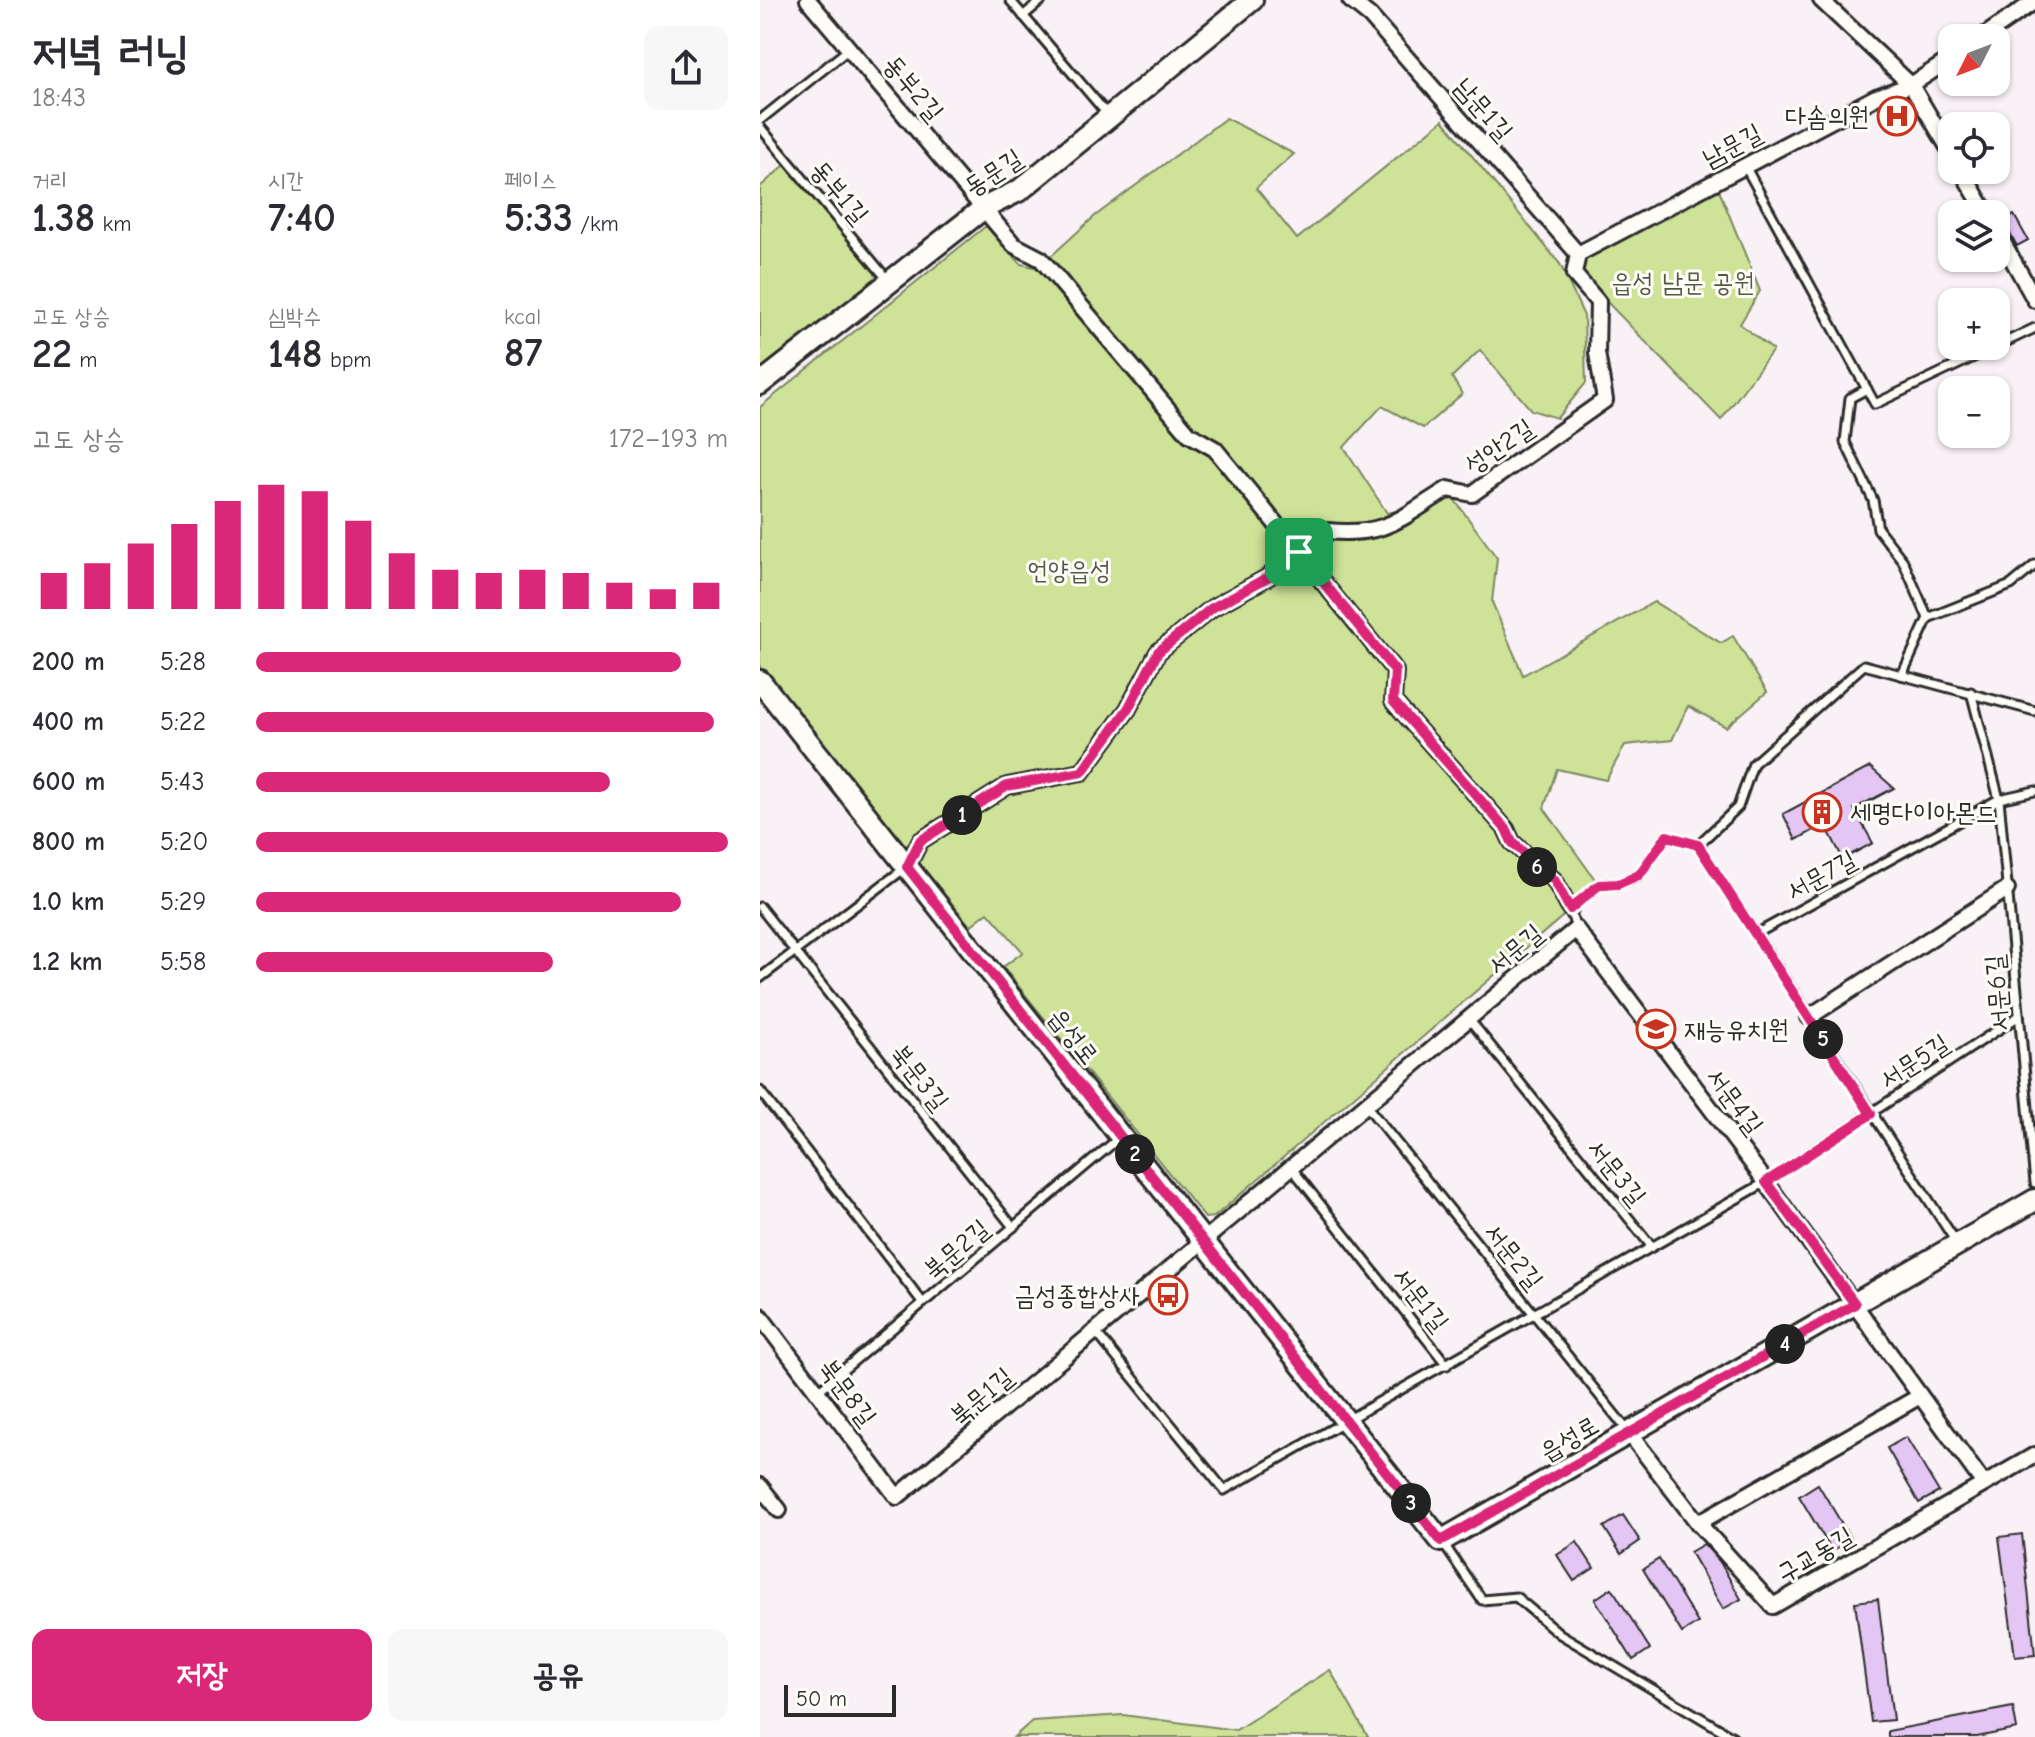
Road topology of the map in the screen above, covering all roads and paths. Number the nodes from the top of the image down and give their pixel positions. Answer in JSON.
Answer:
{"nodes":[{"id":1,"x":808,"y":0,"type":"edge"},
{"id":2,"x":1010,"y":0,"type":"edge"},
{"id":3,"x":1042,"y":0,"type":"edge"},
{"id":4,"x":1252,"y":0,"type":"edge"},
{"id":5,"x":1350,"y":0,"type":"edge"},
{"id":6,"x":1821,"y":0,"type":"edge"},
{"id":7,"x":2035,"y":1,"type":"edge"},
{"id":8,"x":1023,"y":16,"type":"junction"},
{"id":9,"x":2001,"y":24,"type":"edge"},
{"id":10,"x":849,"y":49,"type":"junction"},
{"id":11,"x":1938,"y":67,"type":"edge"},
{"id":12,"x":1911,"y":85,"type":"junction"},
{"id":13,"x":1108,"y":117,"type":"junction"},
{"id":14,"x":760,"y":120,"type":"edge"},
{"id":15,"x":760,"y":127,"type":"edge"},
{"id":16,"x":1938,"y":130,"type":"edge"},
{"id":17,"x":1745,"y":166,"type":"junction"},
{"id":18,"x":984,"y":208,"type":"junction"},
{"id":19,"x":1578,"y":254,"type":"junction"},
{"id":20,"x":2010,"y":255,"type":"edge"},
{"id":21,"x":890,"y":282,"type":"junction"},
{"id":22,"x":2035,"y":300,"type":"edge"},
{"id":23,"x":2035,"y":328,"type":"edge"},
{"id":24,"x":760,"y":384,"type":"edge"},
{"id":25,"x":1867,"y":389,"type":"junction"},
{"id":26,"x":1299,"y":552,"type":"junction"},
{"id":27,"x":2035,"y":565,"type":"edge"},
{"id":28,"x":1928,"y":618,"type":"junction"},
{"id":29,"x":1902,"y":675,"type":"junction"},
{"id":30,"x":760,"y":681,"type":"edge"},
{"id":31,"x":1971,"y":692,"type":"junction"},
{"id":32,"x":2035,"y":711,"type":"edge"},
{"id":33,"x":2035,"y":791,"type":"edge"},
{"id":34,"x":1999,"y":799,"type":"junction"},
{"id":35,"x":1698,"y":845,"type":"junction"},
{"id":36,"x":907,"y":867,"type":"junction"},
{"id":37,"x":2007,"y":889,"type":"junction"},
{"id":38,"x":760,"y":907,"type":"edge"},
{"id":39,"x":1570,"y":909,"type":"junction"},
{"id":40,"x":1576,"y":929,"type":"junction"},
{"id":41,"x":1756,"y":934,"type":"junction"},
{"id":42,"x":795,"y":951,"type":"junction"},
{"id":43,"x":760,"y":978,"type":"edge"},
{"id":44,"x":2019,"y":1016,"type":"junction"},
{"id":45,"x":1809,"y":1017,"type":"junction"},
{"id":46,"x":1469,"y":1019,"type":"junction"},
{"id":47,"x":760,"y":1091,"type":"edge"},
{"id":48,"x":1366,"y":1105,"type":"junction"},
{"id":49,"x":1871,"y":1114,"type":"junction"},
{"id":50,"x":1120,"y":1136,"type":"junction"},
{"id":51,"x":1291,"y":1167,"type":"junction"},
{"id":52,"x":1766,"y":1182,"type":"junction"},
{"id":53,"x":2035,"y":1183,"type":"edge"},
{"id":54,"x":2035,"y":1200,"type":"edge"},
{"id":55,"x":1013,"y":1227,"type":"junction"},
{"id":56,"x":1203,"y":1241,"type":"junction"},
{"id":57,"x":1958,"y":1244,"type":"junction"},
{"id":58,"x":1652,"y":1247,"type":"junction"},
{"id":59,"x":923,"y":1303,"type":"junction"},
{"id":60,"x":1855,"y":1304,"type":"junction"},
{"id":61,"x":1535,"y":1314,"type":"junction"},
{"id":62,"x":760,"y":1317,"type":"edge"},
{"id":63,"x":1095,"y":1331,"type":"junction"},
{"id":64,"x":1447,"y":1365,"type":"junction"},
{"id":65,"x":817,"y":1392,"type":"junction"},
{"id":66,"x":1920,"y":1396,"type":"junction"},
{"id":67,"x":1347,"y":1422,"type":"junction"},
{"id":68,"x":1629,"y":1433,"type":"junction"},
{"id":69,"x":2035,"y":1455,"type":"edge"},
{"id":70,"x":1984,"y":1484,"type":"junction"},
{"id":71,"x":760,"y":1486,"type":"edge"},
{"id":72,"x":897,"y":1497,"type":"joint"},
{"id":73,"x":779,"y":1510,"type":"dead end"},
{"id":74,"x":1698,"y":1523,"type":"junction"},
{"id":75,"x":1441,"y":1541,"type":"junction"},
{"id":76,"x":1733,"y":1737,"type":"edge"}],
"edges":[{"from":1,"to":10,"type":"street","name":"동부2길"},
{"from":2,"to":8,"type":"lane"},
{"from":3,"to":8,"type":"lane"},
{"from":4,"to":13,"type":"street","name":"동문길"},
{"from":5,"to":19,"type":"street","name":"남문1길"},
{"from":6,"to":12,"type":"street"},
{"from":7,"to":9,"type":"street"},
{"from":8,"to":13,"type":"lane"},
{"from":10,"to":14,"type":"lane"},
{"from":10,"to":18,"type":"street","name":"동부2길"},
{"from":11,"to":12,"type":"street","name":"남문길"},
{"from":12,"to":16,"type":"street"},
{"from":12,"to":17,"type":"street","name":"남문길"},
{"from":13,"to":18,"type":"street","name":"동문길"},
{"from":15,"to":21,"type":"lane","name":"동부1길"},
{"from":17,"to":19,"type":"street","name":"남문길"},
{"from":17,"to":25,"type":"lane"},
{"from":18,"to":21,"type":"street","name":"동문길"},
{"from":18,"to":26,"type":"street","name":"동부2길"},
{"from":19,"to":26,"type":"street","name":"성안2길"},
{"from":20,"to":22,"type":"street"},
{"from":21,"to":24,"type":"street","name":"동문길"},
{"from":23,"to":25,"type":"lane"},
{"from":25,"to":28,"type":"lane"},
{"from":26,"to":36,"type":"street","name":"성안2길"},
{"from":26,"to":39,"type":"street","name":"동부2길"},
{"from":27,"to":28,"type":"lane"},
{"from":28,"to":29,"type":"lane"},
{"from":29,"to":31,"type":"lane"},
{"from":29,"to":35,"type":"lane"},
{"from":30,"to":36,"type":"street","name":"읍성로"},
{"from":31,"to":32,"type":"lane"},
{"from":31,"to":34,"type":"lane","name":"서문6길"},
{"from":33,"to":34,"type":"lane","name":"서문7길"},
{"from":34,"to":37,"type":"lane","name":"서문6길"},
{"from":34,"to":41,"type":"lane","name":"서문7길"},
{"from":35,"to":39,"type":"lane","name":"서문길"},
{"from":35,"to":41,"type":"lane","name":"서문5길"},
{"from":36,"to":42,"type":"lane"},
{"from":36,"to":50,"type":"street","name":"읍성로"},
{"from":37,"to":44,"type":"lane","name":"서문6길"},
{"from":37,"to":45,"type":"street"},
{"from":38,"to":42,"type":"lane","name":"북문3길"},
{"from":39,"to":40,"type":"lane","name":"서문길"},
{"from":40,"to":46,"type":"street","name":"서문길"},
{"from":40,"to":52,"type":"street","name":"서문4길"},
{"from":41,"to":45,"type":"lane","name":"서문5길"},
{"from":42,"to":43,"type":"lane"},
{"from":42,"to":55,"type":"lane","name":"북문3길"},
{"from":44,"to":49,"type":"lane","name":"서문5길"},
{"from":44,"to":53,"type":"lane","name":"서문6길"},
{"from":45,"to":49,"type":"lane","name":"서문5길"},
{"from":46,"to":48,"type":"street","name":"서문길"},
{"from":46,"to":58,"type":"lane","name":"서문3길"},
{"from":47,"to":59,"type":"lane"},
{"from":48,"to":51,"type":"street","name":"서문길"},
{"from":48,"to":61,"type":"lane","name":"서문2길"},
{"from":49,"to":52,"type":"lane","name":"서문5길"},
{"from":49,"to":57,"type":"lane","name":"서문5길"},
{"from":50,"to":55,"type":"lane","name":"북문2길"},
{"from":50,"to":56,"type":"street","name":"읍성로"},
{"from":51,"to":56,"type":"street","name":"서문길"},
{"from":51,"to":64,"type":"lane","name":"서문1길"},
{"from":52,"to":58,"type":"lane"},
{"from":52,"to":60,"type":"street","name":"서문4길"},
{"from":54,"to":57,"type":"street","name":"읍성로"},
{"from":55,"to":59,"type":"lane","name":"북문2길"},
{"from":56,"to":63,"type":"street","name":"북문1길"},
{"from":56,"to":67,"type":"street","name":"읍성로"},
{"from":57,"to":60,"type":"street","name":"읍성로"},
{"from":58,"to":61,"type":"lane"},
{"from":59,"to":65,"type":"lane","name":"북문2길"},
{"from":60,"to":66,"type":"street"},
{"from":60,"to":68,"type":"street","name":"읍성로"},
{"from":61,"to":64,"type":"lane"},
{"from":61,"to":68,"type":"lane","name":"서문2길"},
{"from":62,"to":65,"type":"street","name":"북문8길"},
{"from":63,"to":67,"type":"lane"},
{"from":63,"to":72,"type":"street","name":"북문1길"},
{"from":64,"to":67,"type":"lane","name":"서문1길"},
{"from":65,"to":72,"type":"street","name":"북문8길"},
{"from":66,"to":70,"type":"street"},
{"from":66,"to":74,"type":"street"},
{"from":67,"to":75,"type":"street","name":"읍성로"},
{"from":68,"to":74,"type":"street","name":"구교동길"},
{"from":68,"to":75,"type":"street","name":"읍성로"},
{"from":69,"to":70,"type":"street","name":"구교동길"},
{"from":70,"to":74,"type":"street","name":"구교동길"},
{"from":71,"to":73,"type":"street"},
{"from":75,"to":76,"type":"lane"}]}
